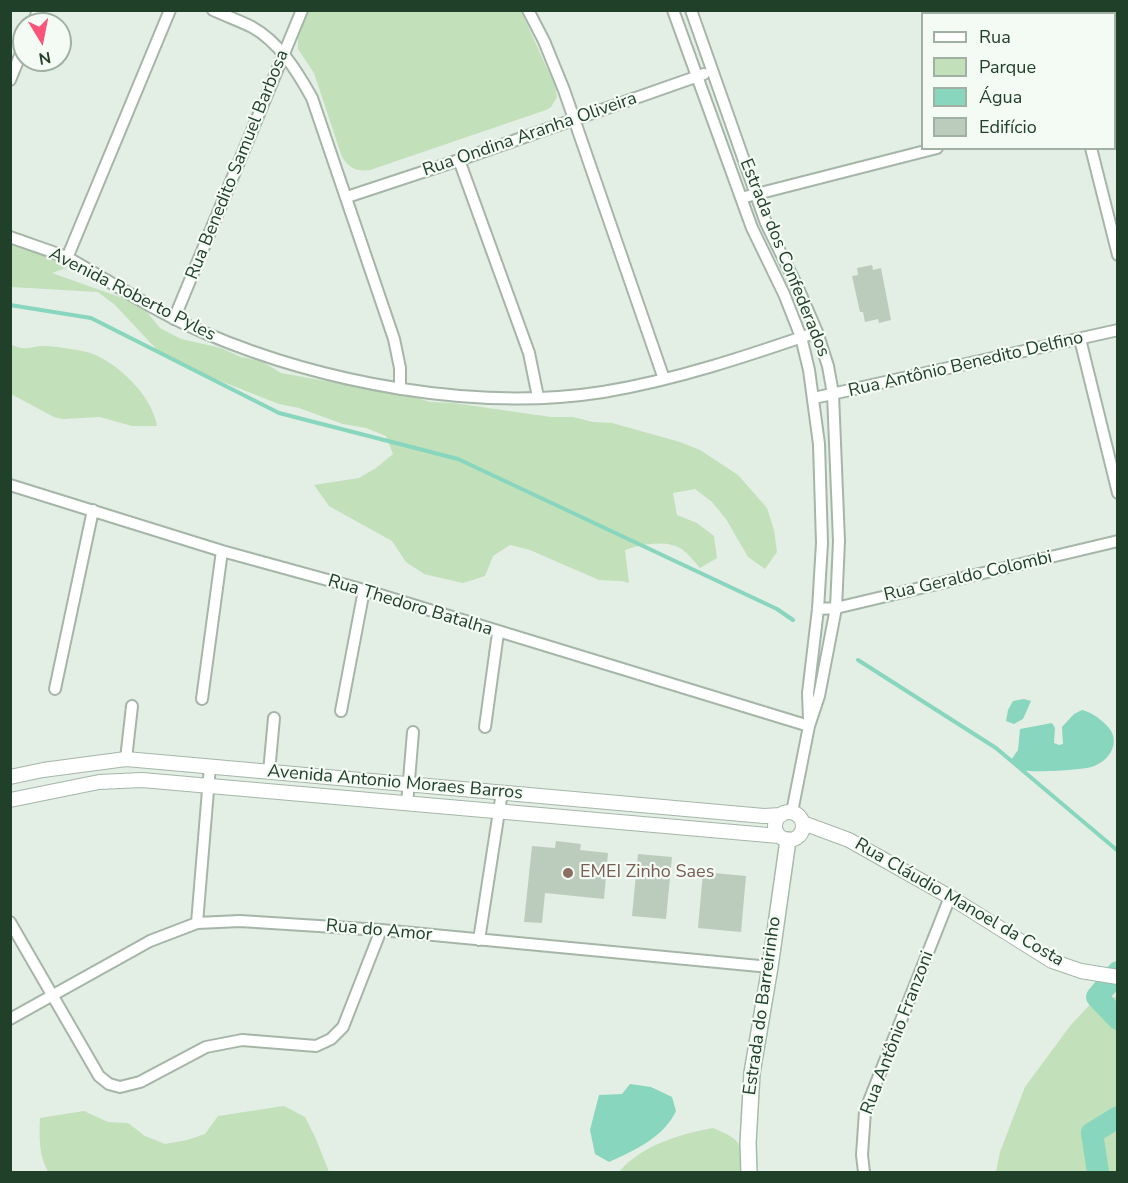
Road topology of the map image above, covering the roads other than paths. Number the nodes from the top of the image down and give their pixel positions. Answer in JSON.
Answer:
{"nodes":[{"id":1,"x":171,"y":10,"type":"edge"},
{"id":2,"x":213,"y":10,"type":"edge"},
{"id":3,"x":302,"y":10,"type":"edge"},
{"id":4,"x":528,"y":10,"type":"edge"},
{"id":5,"x":674,"y":10,"type":"edge"},
{"id":6,"x":691,"y":10,"type":"edge"},
{"id":7,"x":283,"y":54,"type":"junction"},
{"id":8,"x":712,"y":71,"type":"junction"},
{"id":9,"x":698,"y":76,"type":"junction"},
{"id":10,"x":574,"y":120,"type":"junction"},
{"id":11,"x":929,"y":150,"type":"edge"},
{"id":12,"x":1092,"y":150,"type":"edge"},
{"id":13,"x":459,"y":160,"type":"junction"},
{"id":14,"x":755,"y":193,"type":"junction"},
{"id":15,"x":347,"y":197,"type":"junction"},
{"id":16,"x":741,"y":198,"type":"junction"},
{"id":17,"x":10,"y":237,"type":"edge"},
{"id":18,"x":1118,"y":255,"type":"edge"},
{"id":19,"x":67,"y":258,"type":"junction"},
{"id":20,"x":174,"y":319,"type":"junction"},
{"id":21,"x":1118,"y":330,"type":"edge"},
{"id":22,"x":817,"y":332,"type":"junction"},
{"id":23,"x":801,"y":337,"type":"junction"},
{"id":24,"x":1080,"y":339,"type":"junction"},
{"id":25,"x":664,"y":379,"type":"junction"},
{"id":26,"x":400,"y":389,"type":"junction"},
{"id":27,"x":833,"y":394,"type":"junction"},
{"id":28,"x":538,"y":397,"type":"junction"},
{"id":29,"x":814,"y":398,"type":"junction"},
{"id":30,"x":10,"y":485,"type":"edge"},
{"id":31,"x":1118,"y":493,"type":"edge"},
{"id":32,"x":93,"y":510,"type":"junction"},
{"id":33,"x":1118,"y":541,"type":"edge"},
{"id":34,"x":222,"y":550,"type":"junction"},
{"id":35,"x":364,"y":590,"type":"junction"},
{"id":36,"x":836,"y":608,"type":"junction"},
{"id":37,"x":818,"y":609,"type":"junction"},
{"id":38,"x":498,"y":633,"type":"junction"},
{"id":39,"x":55,"y":689,"type":"dead end"},
{"id":40,"x":202,"y":699,"type":"dead end"},
{"id":41,"x":132,"y":706,"type":"dead end"},
{"id":42,"x":341,"y":711,"type":"dead end"},
{"id":43,"x":274,"y":718,"type":"dead end"},
{"id":44,"x":809,"y":726,"type":"junction"},
{"id":45,"x":485,"y":727,"type":"dead end"},
{"id":46,"x":413,"y":732,"type":"dead end"},
{"id":47,"x":126,"y":759,"type":"junction"},
{"id":48,"x":210,"y":766,"type":"junction"},
{"id":49,"x":269,"y":772,"type":"junction"},
{"id":50,"x":10,"y":777,"type":"edge"},
{"id":51,"x":408,"y":784,"type":"junction"},
{"id":52,"x":209,"y":787,"type":"junction"},
{"id":53,"x":502,"y":792,"type":"junction"},
{"id":54,"x":10,"y":800,"type":"edge"},
{"id":55,"x":406,"y":804,"type":"junction"},
{"id":56,"x":499,"y":812,"type":"junction"},
{"id":57,"x":786,"y":813,"type":"junction"},
{"id":58,"x":802,"y":823,"type":"junction"},
{"id":59,"x":783,"y":838,"type":"junction"},
{"id":60,"x":950,"y":897,"type":"junction"},
{"id":61,"x":10,"y":922,"type":"edge"},
{"id":62,"x":196,"y":923,"type":"junction"},
{"id":63,"x":381,"y":930,"type":"junction"},
{"id":64,"x":479,"y":940,"type":"junction"},
{"id":65,"x":770,"y":967,"type":"junction"},
{"id":66,"x":1118,"y":976,"type":"edge"},
{"id":67,"x":52,"y":995,"type":"junction"},
{"id":68,"x":10,"y":1019,"type":"edge"},
{"id":69,"x":749,"y":1173,"type":"edge"},
{"id":70,"x":864,"y":1173,"type":"edge"}],
"edges":[{"from":1,"to":19,"type":"street"},
{"from":2,"to":7,"type":"street"},
{"from":3,"to":7,"type":"street","name":"Rua Benedito Samuel Barbosa"},
{"from":4,"to":10,"type":"street"},
{"from":5,"to":9,"type":"street","name":"Estrada dos Confederados"},
{"from":6,"to":8,"type":"street","name":"Estrada dos Confederados"},
{"from":7,"to":15,"type":"street"},
{"from":7,"to":20,"type":"street","name":"Rua Benedito Samuel Barbosa"},
{"from":8,"to":9,"type":"street","name":"Rua Ondina Aranha Oliveira"},
{"from":8,"to":14,"type":"street","name":"Estrada dos Confederados"},
{"from":9,"to":10,"type":"street","name":"Rua Ondina Aranha Oliveira"},
{"from":9,"to":16,"type":"street","name":"Estrada dos Confederados"},
{"from":10,"to":13,"type":"street","name":"Rua Ondina Aranha Oliveira"},
{"from":10,"to":25,"type":"street"},
{"from":11,"to":14,"type":"street"},
{"from":12,"to":18,"type":"street"},
{"from":13,"to":15,"type":"street","name":"Rua Ondina Aranha Oliveira"},
{"from":13,"to":28,"type":"street"},
{"from":14,"to":16,"type":"street"},
{"from":14,"to":22,"type":"street","name":"Estrada dos Confederados"},
{"from":15,"to":26,"type":"street"},
{"from":16,"to":23,"type":"street","name":"Estrada dos Confederados"},
{"from":17,"to":19,"type":"street","name":"Avenida Roberto Pyles"},
{"from":19,"to":20,"type":"street","name":"Avenida Roberto Pyles"},
{"from":20,"to":26,"type":"street","name":"Avenida Roberto Pyles"},
{"from":21,"to":24,"type":"street","name":"Rua Antônio Benedito Delfino"},
{"from":22,"to":23,"type":"street","name":"Avenida Roberto Pyles"},
{"from":22,"to":27,"type":"street","name":"Estrada dos Confederados"},
{"from":23,"to":25,"type":"street","name":"Avenida Roberto Pyles"},
{"from":23,"to":29,"type":"street","name":"Estrada dos Confederados"},
{"from":24,"to":27,"type":"street","name":"Rua Antônio Benedito Delfino"},
{"from":24,"to":31,"type":"street"},
{"from":25,"to":28,"type":"street","name":"Avenida Roberto Pyles"},
{"from":26,"to":28,"type":"street","name":"Avenida Roberto Pyles"},
{"from":27,"to":29,"type":"street","name":"Rua Antônio Benedito Delfino"},
{"from":27,"to":36,"type":"street","name":"Estrada dos Confederados"},
{"from":29,"to":37,"type":"street","name":"Estrada dos Confederados"},
{"from":30,"to":32,"type":"street","name":"Rua Thedoro Batalha"},
{"from":32,"to":34,"type":"street","name":"Rua Thedoro Batalha"},
{"from":32,"to":39,"type":"street"},
{"from":33,"to":36,"type":"street","name":"Rua Geraldo Colombi"},
{"from":34,"to":35,"type":"street","name":"Rua Thedoro Batalha"},
{"from":34,"to":40,"type":"street"},
{"from":35,"to":38,"type":"street","name":"Rua Thedoro Batalha"},
{"from":35,"to":42,"type":"street"},
{"from":36,"to":37,"type":"street","name":"Rua Geraldo Colombi"},
{"from":36,"to":44,"type":"street","name":"Estrada dos Confederados"},
{"from":37,"to":44,"type":"street","name":"Estrada dos Confederados"},
{"from":38,"to":44,"type":"street","name":"Rua Thedoro Batalha"},
{"from":38,"to":45,"type":"street"},
{"from":41,"to":47,"type":"street"},
{"from":43,"to":49,"type":"street"},
{"from":44,"to":57,"type":"street","name":"Estrada dos Confederados"},
{"from":46,"to":51,"type":"street"},
{"from":47,"to":48,"type":"street","name":"Avenida Antonio Moraes Barros"},
{"from":47,"to":50,"type":"street","name":"Avenida Antonio Moraes Barros"},
{"from":48,"to":49,"type":"street","name":"Avenida Antonio Moraes Barros"},
{"from":48,"to":52,"type":"street"},
{"from":49,"to":51,"type":"street","name":"Avenida Antonio Moraes Barros"},
{"from":51,"to":53,"type":"street","name":"Avenida Antonio Moraes Barros"},
{"from":51,"to":55,"type":"street"},
{"from":52,"to":54,"type":"street","name":"Avenida Antonio Moraes Barros"},
{"from":52,"to":55,"type":"street","name":"Avenida Antonio Moraes Barros"},
{"from":52,"to":62,"type":"street"},
{"from":53,"to":56,"type":"street"},
{"from":53,"to":57,"type":"street","name":"Avenida Antonio Moraes Barros"},
{"from":55,"to":56,"type":"street","name":"Avenida Antonio Moraes Barros"},
{"from":56,"to":59,"type":"street","name":"Avenida Antonio Moraes Barros"},
{"from":56,"to":64,"type":"street"},
{"from":57,"to":58,"type":"street"},
{"from":57,"to":59,"type":"street"},
{"from":58,"to":59,"type":"street"},
{"from":58,"to":60,"type":"street","name":"Rua Cláudio Manoel da Costa"},
{"from":59,"to":65,"type":"main road","name":"Estrada do Barreirinho"},
{"from":60,"to":66,"type":"street","name":"Rua Cláudio Manoel da Costa"},
{"from":60,"to":70,"type":"street","name":"Rua Antônio Franzoni"},
{"from":61,"to":67,"type":"street"},
{"from":62,"to":63,"type":"street","name":"Rua do Amor"},
{"from":62,"to":67,"type":"street","name":"Rua do Amor"},
{"from":63,"to":64,"type":"street","name":"Rua do Amor"},
{"from":63,"to":67,"type":"street"},
{"from":64,"to":65,"type":"street","name":"Rua do Amor"},
{"from":65,"to":69,"type":"main road","name":"Estrada do Barreirinho"},
{"from":67,"to":68,"type":"street","name":"Rua do Amor"}]}
